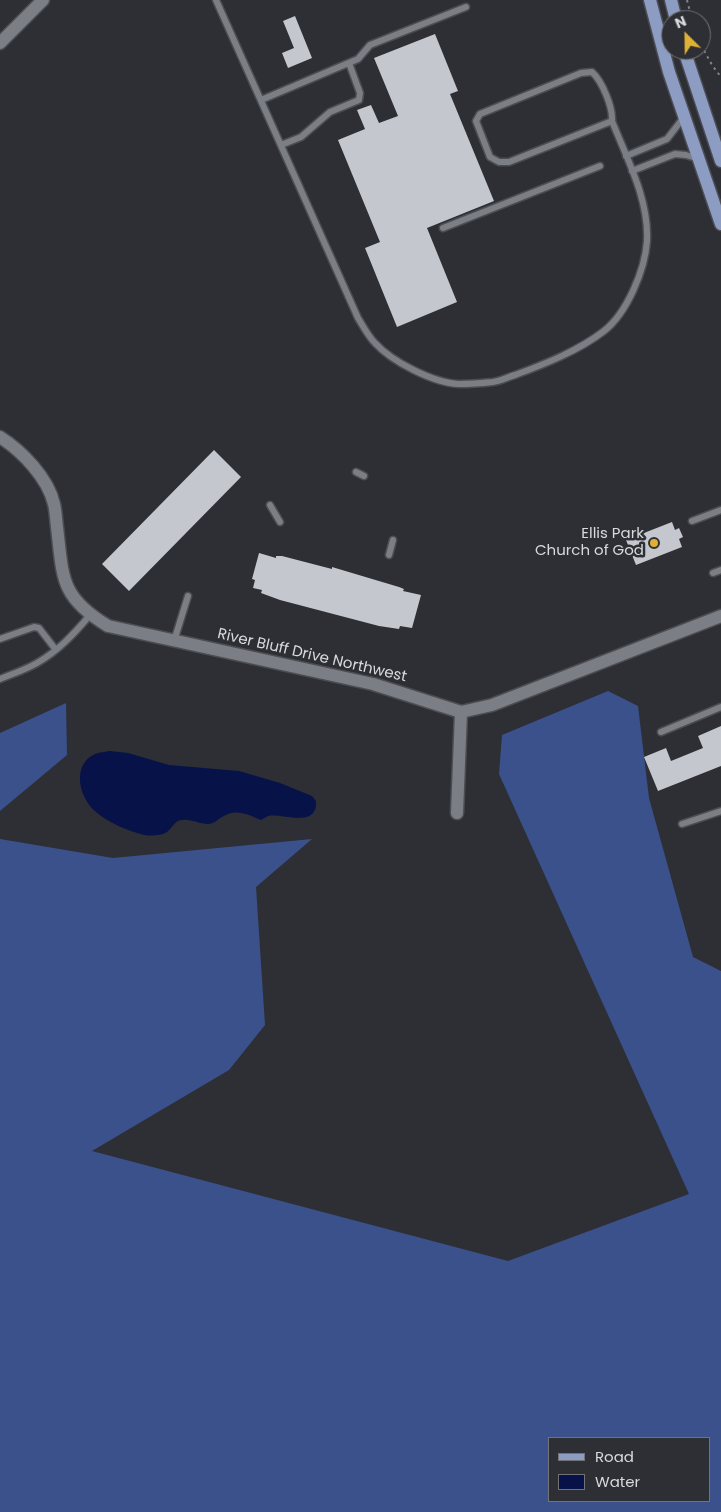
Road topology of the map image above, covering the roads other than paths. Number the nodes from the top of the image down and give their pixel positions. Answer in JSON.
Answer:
{"nodes":[{"id":1,"x":43,"y":0,"type":"edge"},
{"id":2,"x":216,"y":0,"type":"edge"},
{"id":3,"x":650,"y":0,"type":"edge"},
{"id":4,"x":466,"y":7,"type":"dead end"},
{"id":5,"x":0,"y":43,"type":"edge"},
{"id":6,"x":687,"y":60,"type":"edge"},
{"id":7,"x":349,"y":63,"type":"junction"},
{"id":8,"x":261,"y":100,"type":"junction"},
{"id":9,"x":684,"y":116,"type":"junction"},
{"id":10,"x":612,"y":121,"type":"junction"},
{"id":11,"x":281,"y":145,"type":"junction"},
{"id":12,"x":626,"y":156,"type":"junction"},
{"id":13,"x":699,"y":159,"type":"junction"},
{"id":14,"x":721,"y":162,"type":"edge"},
{"id":15,"x":600,"y":166,"type":"dead end"},
{"id":16,"x":632,"y":171,"type":"junction"},
{"id":17,"x":721,"y":224,"type":"edge"},
{"id":18,"x":442,"y":228,"type":"dead end"},
{"id":19,"x":0,"y":437,"type":"edge"},
{"id":20,"x":356,"y":472,"type":"dead end"},
{"id":21,"x":364,"y":476,"type":"dead end"},
{"id":22,"x":270,"y":505,"type":"dead end"},
{"id":23,"x":721,"y":510,"type":"edge"},
{"id":24,"x":692,"y":521,"type":"dead end"},
{"id":25,"x":280,"y":522,"type":"dead end"},
{"id":26,"x":393,"y":540,"type":"dead end"},
{"id":27,"x":388,"y":555,"type":"dead end"},
{"id":28,"x":721,"y":570,"type":"edge"},
{"id":29,"x":713,"y":573,"type":"dead end"},
{"id":30,"x":188,"y":596,"type":"dead end"},
{"id":31,"x":90,"y":615,"type":"junction"},
{"id":32,"x":721,"y":616,"type":"edge"},
{"id":33,"x":0,"y":639,"type":"edge"},
{"id":34,"x":174,"y":641,"type":"junction"},
{"id":35,"x":56,"y":650,"type":"junction"},
{"id":36,"x":0,"y":679,"type":"edge"},
{"id":37,"x":721,"y":707,"type":"edge"},
{"id":38,"x":461,"y":712,"type":"junction"},
{"id":39,"x":661,"y":732,"type":"dead end"},
{"id":40,"x":721,"y":811,"type":"edge"},
{"id":41,"x":457,"y":813,"type":"dead end"},
{"id":42,"x":682,"y":824,"type":"dead end"}],
"edges":[{"from":1,"to":5,"type":"street"},
{"from":2,"to":8,"type":"lane"},
{"from":3,"to":9,"type":"main road"},
{"from":4,"to":7,"type":"lane"},
{"from":6,"to":14,"type":"main road"},
{"from":7,"to":8,"type":"lane"},
{"from":7,"to":11,"type":"lane"},
{"from":8,"to":11,"type":"lane"},
{"from":9,"to":12,"type":"lane"},
{"from":9,"to":13,"type":"main road"},
{"from":10,"to":10,"type":"lane"},
{"from":10,"to":12,"type":"lane"},
{"from":11,"to":16,"type":"lane"},
{"from":12,"to":16,"type":"lane"},
{"from":13,"to":16,"type":"lane"},
{"from":13,"to":17,"type":"main road"},
{"from":15,"to":18,"type":"lane"},
{"from":19,"to":31,"type":"street","name":"River Bluff Drive Northwest"},
{"from":20,"to":21,"type":"lane"},
{"from":22,"to":25,"type":"lane"},
{"from":23,"to":24,"type":"lane"},
{"from":26,"to":27,"type":"lane"},
{"from":28,"to":29,"type":"lane"},
{"from":30,"to":34,"type":"lane"},
{"from":31,"to":34,"type":"street","name":"River Bluff Drive Northwest"},
{"from":31,"to":35,"type":"lane"},
{"from":32,"to":38,"type":"street"},
{"from":33,"to":35,"type":"lane"},
{"from":34,"to":38,"type":"street","name":"River Bluff Drive Northwest"},
{"from":35,"to":36,"type":"lane"},
{"from":37,"to":39,"type":"lane"},
{"from":38,"to":41,"type":"street"},
{"from":40,"to":42,"type":"lane"}]}
